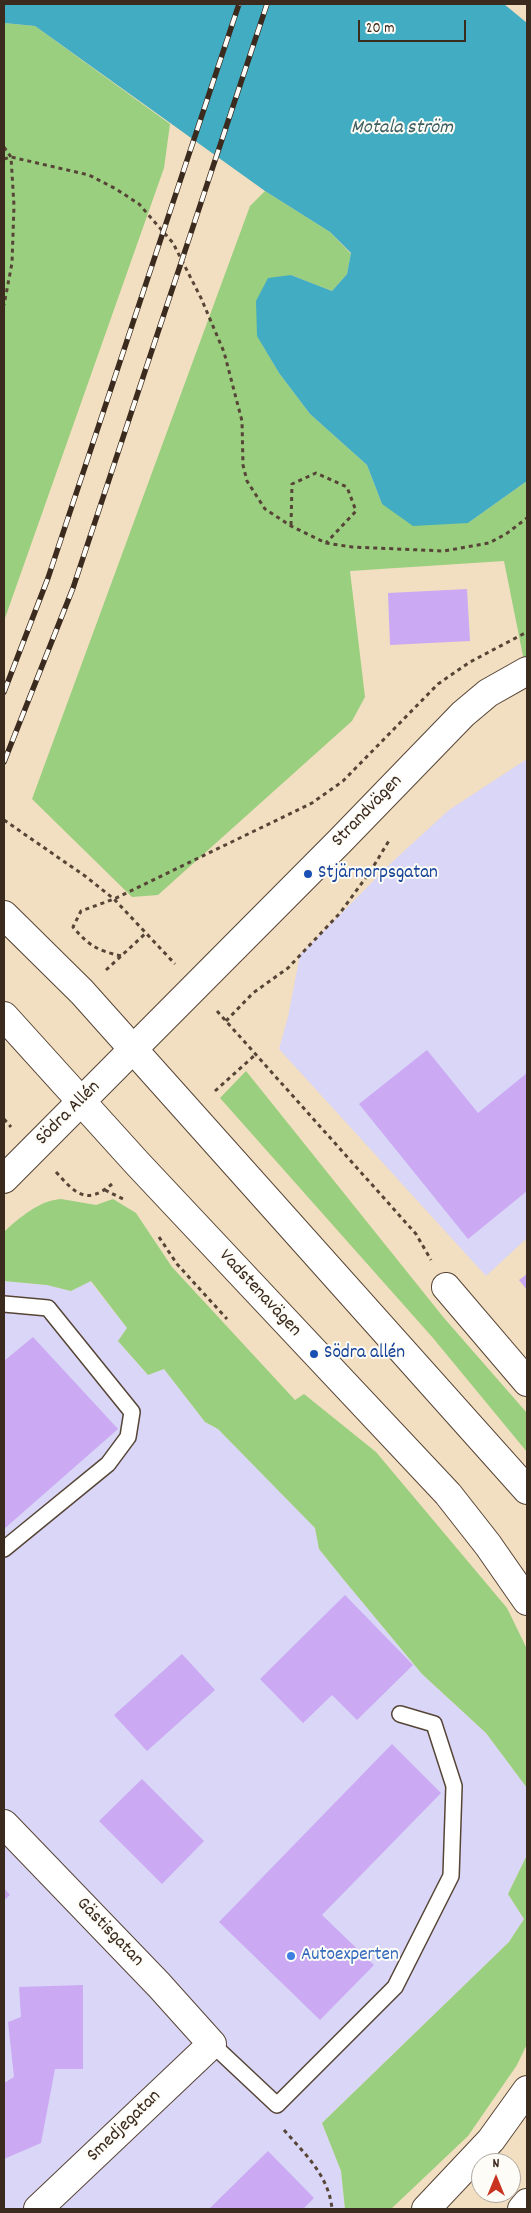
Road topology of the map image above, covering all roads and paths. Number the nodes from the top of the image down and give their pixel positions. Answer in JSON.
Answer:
{"nodes":[{"id":1,"x":4,"y":147,"type":"edge"},
{"id":2,"x":11,"y":157,"type":"junction"},
{"id":3,"x":4,"y":159,"type":"edge"},
{"id":4,"x":4,"y":305,"type":"edge"},
{"id":5,"x":527,"y":518,"type":"edge"},
{"id":6,"x":291,"y":526,"type":"junction"},
{"id":7,"x":326,"y":542,"type":"junction"},
{"id":8,"x":527,"y":632,"type":"edge"},
{"id":9,"x":527,"y":671,"type":"edge"},
{"id":10,"x":4,"y":820,"type":"edge"},
{"id":11,"x":393,"y":834,"type":"dead end"},
{"id":12,"x":114,"y":899,"type":"junction"},
{"id":13,"x":4,"y":915,"type":"edge"},
{"id":14,"x":121,"y":956,"type":"dead end"},
{"id":15,"x":196,"y":986,"type":"junction"},
{"id":16,"x":4,"y":1016,"type":"edge"},
{"id":17,"x":226,"y":1021,"type":"junction"},
{"id":18,"x":134,"y":1049,"type":"junction"},
{"id":19,"x":81,"y":1102,"type":"junction"},
{"id":20,"x":4,"y":1179,"type":"edge"},
{"id":21,"x":105,"y":1190,"type":"dead end"},
{"id":22,"x":133,"y":1205,"type":"dead end"},
{"id":23,"x":156,"y":1233,"type":"dead end"},
{"id":24,"x":446,"y":1287,"type":"joint"},
{"id":25,"x":4,"y":1304,"type":"edge"},
{"id":26,"x":227,"y":1319,"type":"dead end"},
{"id":27,"x":527,"y":1382,"type":"edge"},
{"id":28,"x":527,"y":1490,"type":"edge"},
{"id":29,"x":4,"y":1549,"type":"edge"},
{"id":30,"x":527,"y":1600,"type":"edge"},
{"id":31,"x":400,"y":1714,"type":"dead end"},
{"id":32,"x":4,"y":1824,"type":"edge"},
{"id":33,"x":212,"y":2044,"type":"junction"},
{"id":34,"x":527,"y":2090,"type":"edge"},
{"id":35,"x":277,"y":2105,"type":"junction"},
{"id":36,"x":527,"y":2203,"type":"edge"},
{"id":37,"x":38,"y":2209,"type":"edge"},
{"id":38,"x":332,"y":2209,"type":"edge"},
{"id":39,"x":426,"y":2209,"type":"edge"},
{"id":40,"x":522,"y":2209,"type":"edge"}],
"edges":[{"from":1,"to":2,"type":"path"},
{"from":2,"to":3,"type":"path"},
{"from":2,"to":4,"type":"path"},
{"from":2,"to":6,"type":"path"},
{"from":5,"to":7,"type":"path"},
{"from":6,"to":7,"type":"path"},
{"from":6,"to":7,"type":"path"},
{"from":8,"to":12,"type":"path"},
{"from":9,"to":15,"type":"main road","name":"Strandvägen"},
{"from":10,"to":12,"type":"path"},
{"from":11,"to":17,"type":"path"},
{"from":12,"to":14,"type":"path"},
{"from":12,"to":15,"type":"path"},
{"from":13,"to":18,"type":"main road"},
{"from":15,"to":17,"type":"path"},
{"from":15,"to":18,"type":"main road","name":"Strandvägen"},
{"from":16,"to":19,"type":"main road","name":"Vadstenavägen"},
{"from":17,"to":24,"type":"path"},
{"from":18,"to":19,"type":"main road","name":"Södra Allén"},
{"from":18,"to":28,"type":"main road"},
{"from":19,"to":20,"type":"main road","name":"Södra Allén"},
{"from":19,"to":30,"type":"main road","name":"Vadstenavägen"},
{"from":21,"to":22,"type":"path"},
{"from":23,"to":26,"type":"path"},
{"from":24,"to":27,"type":"main road"},
{"from":25,"to":29,"type":"lane"},
{"from":31,"to":35,"type":"lane"},
{"from":32,"to":33,"type":"main road","name":"Gästisgatan"},
{"from":33,"to":35,"type":"lane"},
{"from":33,"to":37,"type":"main road","name":"Smedjegatan"},
{"from":34,"to":39,"type":"main road"},
{"from":35,"to":38,"type":"path"},
{"from":36,"to":40,"type":"main road"}]}
